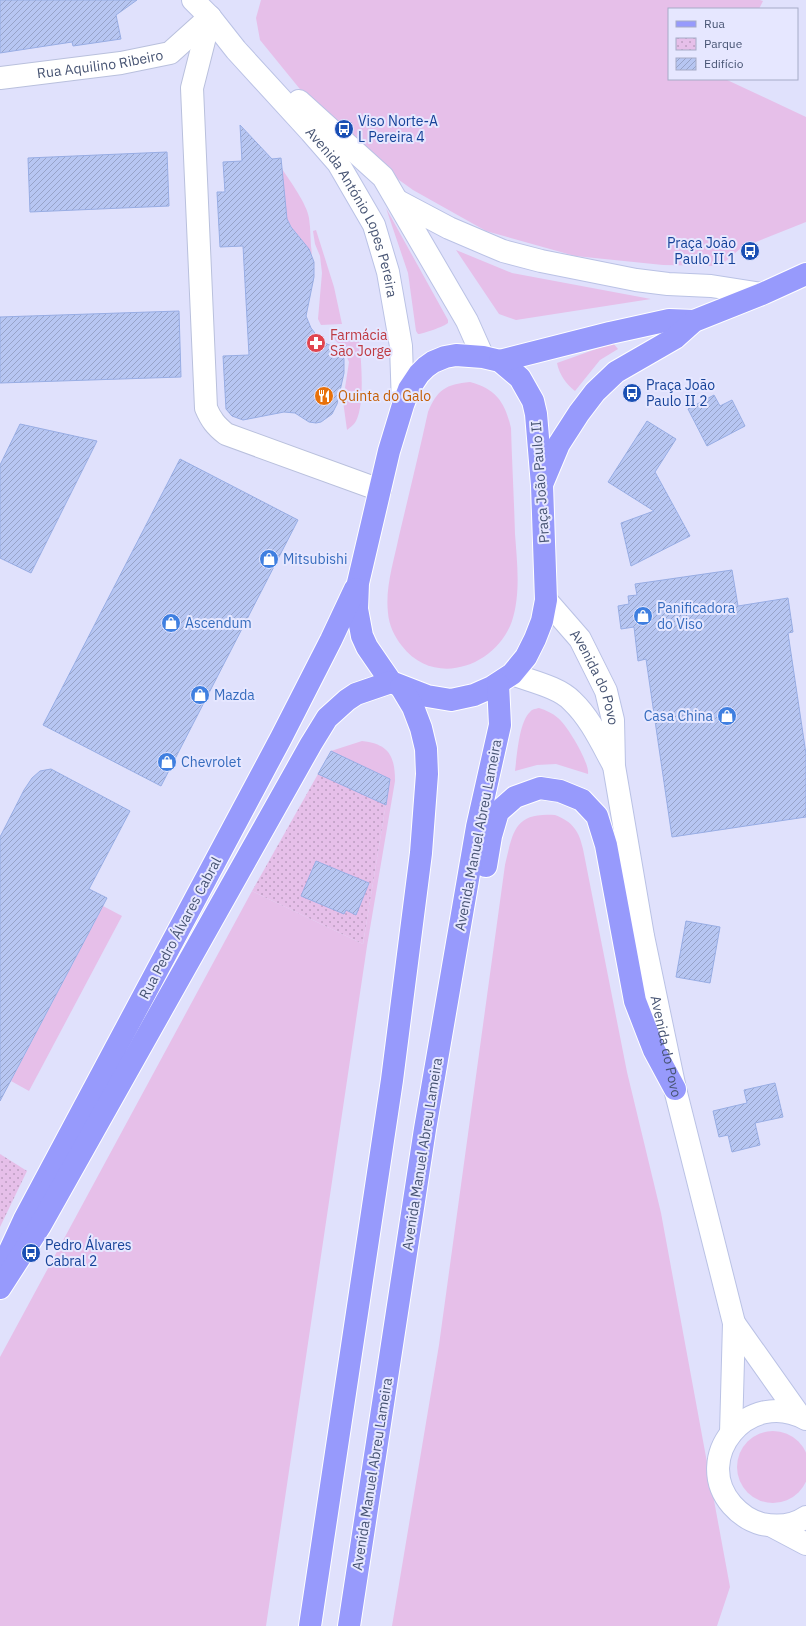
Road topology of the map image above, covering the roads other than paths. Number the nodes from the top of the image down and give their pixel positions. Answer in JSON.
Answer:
{"nodes":[{"id":1,"x":193,"y":0,"type":"edge"},
{"id":2,"x":210,"y":17,"type":"junction"},
{"id":3,"x":236,"y":50,"type":"junction"},
{"id":4,"x":0,"y":78,"type":"edge"},
{"id":5,"x":398,"y":201,"type":"junction"},
{"id":6,"x":806,"y":274,"type":"edge"},
{"id":7,"x":762,"y":294,"type":"junction"},
{"id":8,"x":694,"y":321,"type":"junction"},
{"id":9,"x":491,"y":359,"type":"junction"},
{"id":10,"x":403,"y":404,"type":"junction"},
{"id":11,"x":542,"y":485,"type":"junction"},
{"id":12,"x":380,"y":490,"type":"junction"},
{"id":13,"x":358,"y":583,"type":"junction"},
{"id":14,"x":546,"y":600,"type":"junction"},
{"id":15,"x":505,"y":679,"type":"junction"},
{"id":16,"x":396,"y":684,"type":"junction"},
{"id":17,"x":614,"y":766,"type":"junction"},
{"id":18,"x":436,"y":1068,"type":"junction"},
{"id":19,"x":676,"y":1089,"type":"junction"},
{"id":20,"x":0,"y":1272,"type":"edge"},
{"id":21,"x":0,"y":1288,"type":"edge"},
{"id":22,"x":734,"y":1323,"type":"junction"},
{"id":23,"x":802,"y":1417,"type":"edge"},
{"id":24,"x":731,"y":1433,"type":"junction"},
{"id":25,"x":806,"y":1517,"type":"edge"},
{"id":26,"x":772,"y":1526,"type":"junction"},
{"id":27,"x":806,"y":1544,"type":"edge"},
{"id":28,"x":310,"y":1626,"type":"edge"},
{"id":29,"x":349,"y":1626,"type":"edge"}],
"edges":[{"from":1,"to":2,"type":"street","name":"Avenida António Lopes Pereira"},
{"from":2,"to":3,"type":"street","name":"Avenida António Lopes Pereira"},
{"from":2,"to":4,"type":"street","name":"Rua Aquilino Ribeiro"},
{"from":2,"to":12,"type":"street"},
{"from":3,"to":5,"type":"street","name":"Avenida António Lopes Pereira"},
{"from":3,"to":10,"type":"street","name":"Avenida António Lopes Pereira"},
{"from":5,"to":7,"type":"street"},
{"from":5,"to":9,"type":"street","name":"Avenida António Lopes Pereira"},
{"from":6,"to":7,"type":"main road"},
{"from":7,"to":8,"type":"main road"},
{"from":8,"to":9,"type":"main road"},
{"from":8,"to":11,"type":"main road"},
{"from":9,"to":10,"type":"main road"},
{"from":9,"to":11,"type":"main road","name":"Praça João Paulo II"},
{"from":10,"to":12,"type":"main road"},
{"from":11,"to":14,"type":"main road","name":"Praça João Paulo II"},
{"from":12,"to":13,"type":"main road"},
{"from":13,"to":16,"type":"main road"},
{"from":13,"to":20,"type":"main road","name":"Rua Pedro Álvares Cabral"},
{"from":14,"to":15,"type":"main road","name":"Praça João Paulo II"},
{"from":14,"to":17,"type":"street","name":"Avenida do Povo"},
{"from":15,"to":16,"type":"main road","name":"Praça João Paulo II"},
{"from":15,"to":17,"type":"street","name":"Avenida do Povo"},
{"from":15,"to":18,"type":"main road","name":"Avenida Manuel Abreu Lameira"},
{"from":16,"to":21,"type":"main road","name":"Rua Pedro Álvares Cabral"},
{"from":16,"to":28,"type":"main road"},
{"from":17,"to":19,"type":"street","name":"Avenida do Povo"},
{"from":18,"to":19,"type":"main road"},
{"from":18,"to":29,"type":"main road","name":"Avenida Manuel Abreu Lameira"},
{"from":19,"to":22,"type":"street","name":"Avenida do Povo"},
{"from":22,"to":23,"type":"street","name":"Avenida do Povo"},
{"from":22,"to":24,"type":"street","name":"Avenida do Povo"},
{"from":23,"to":24,"type":"street","name":"Avenida do Povo"},
{"from":24,"to":26,"type":"street","name":"Avenida do Povo"},
{"from":25,"to":26,"type":"street","name":"Avenida do Povo"},
{"from":26,"to":27,"type":"street","name":"Avenida do Povo"}]}
